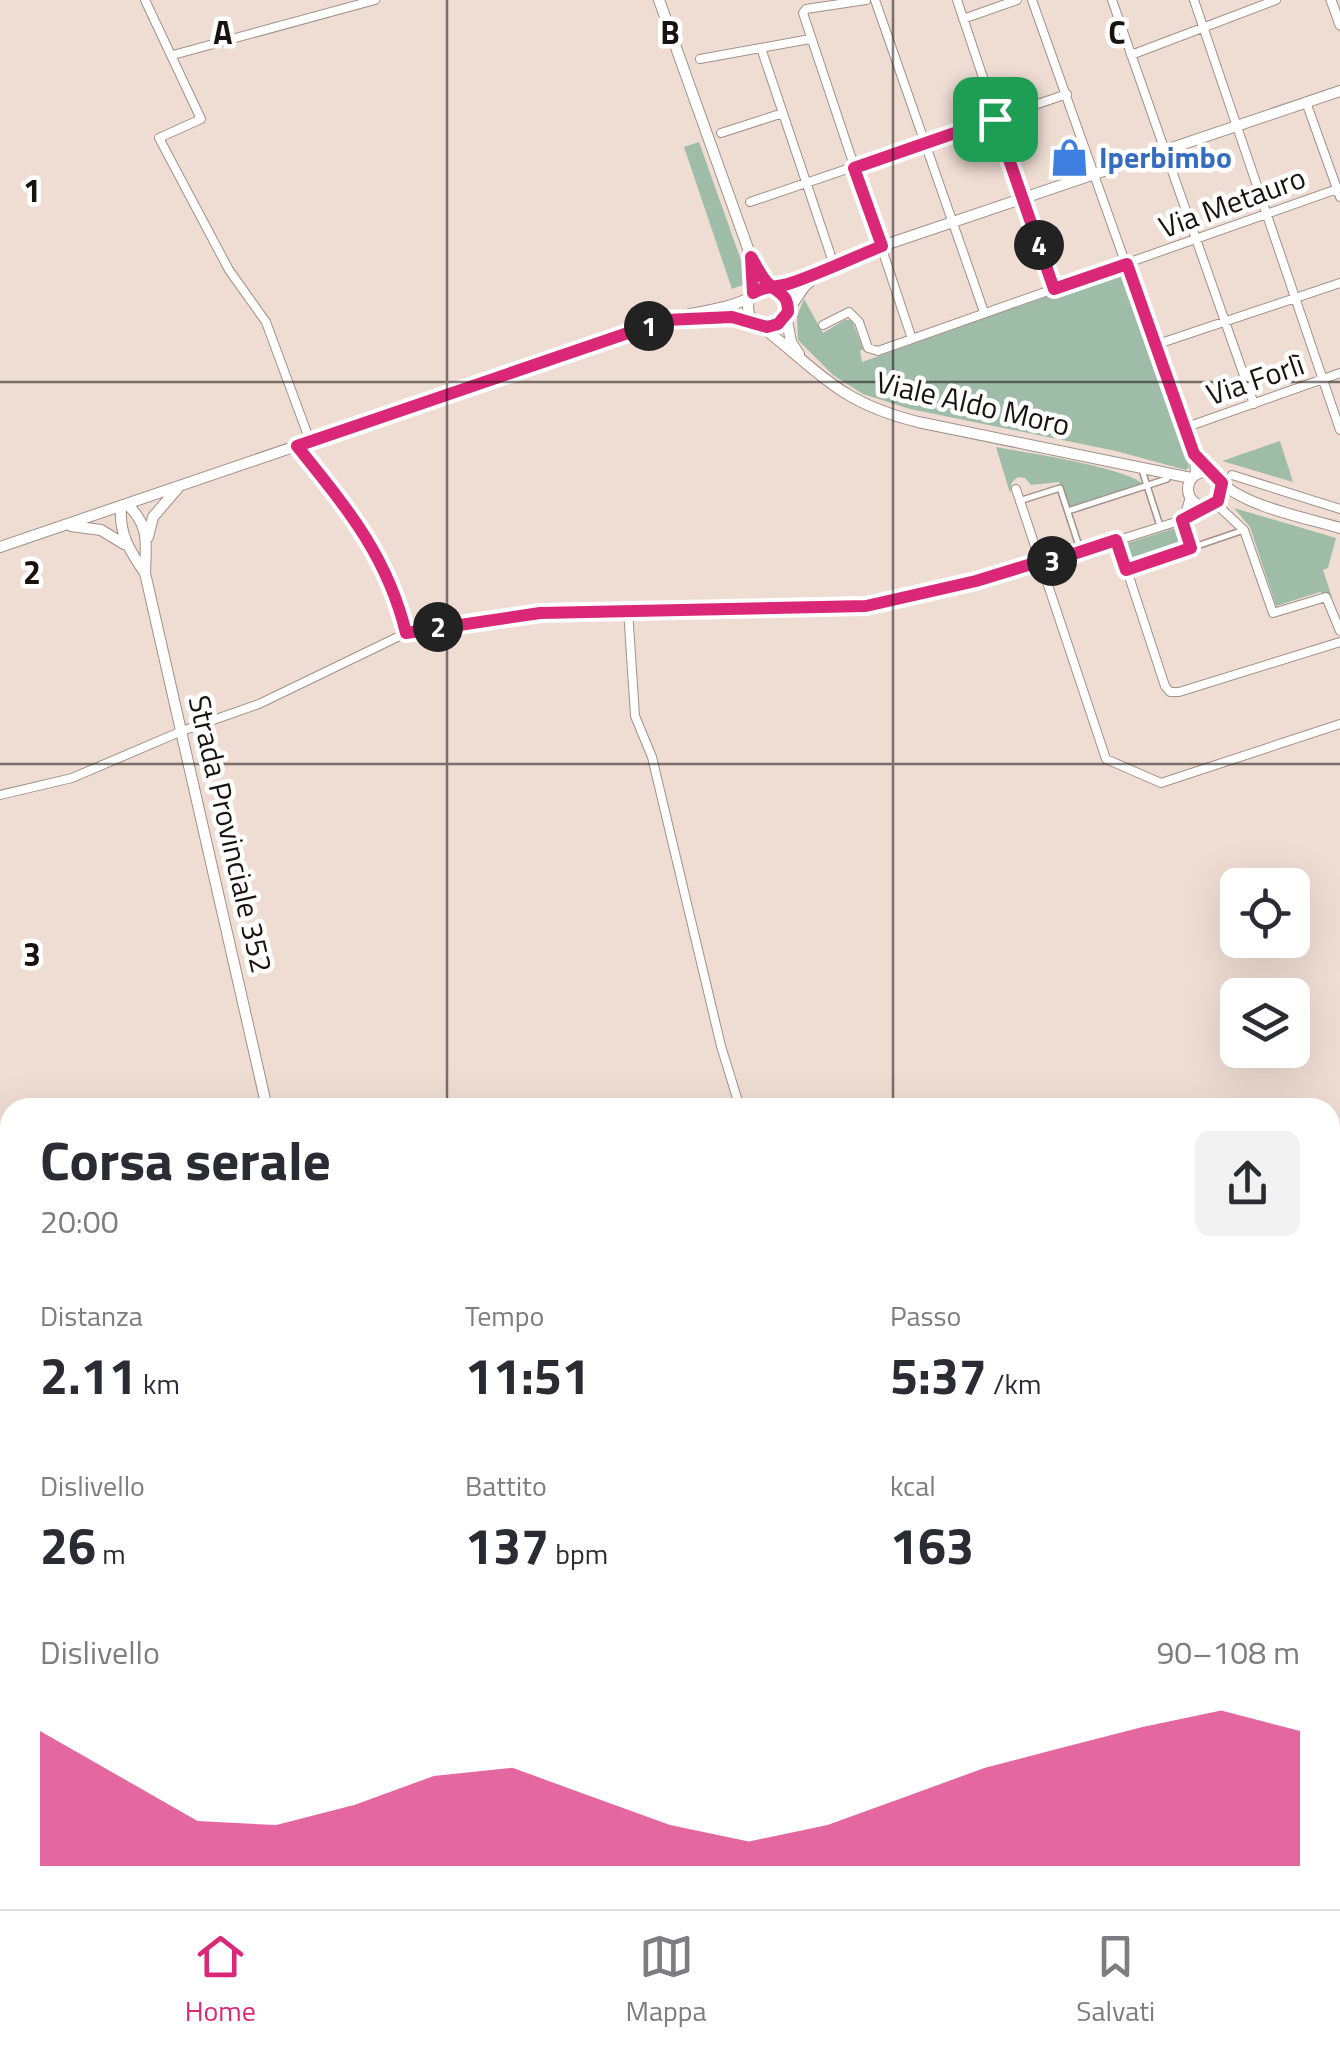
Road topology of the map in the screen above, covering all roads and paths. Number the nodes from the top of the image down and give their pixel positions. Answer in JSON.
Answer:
{"nodes":[{"id":1,"x":145,"y":0,"type":"edge"},
{"id":2,"x":375,"y":0,"type":"edge"},
{"id":3,"x":659,"y":0,"type":"edge"},
{"id":4,"x":866,"y":0,"type":"edge"},
{"id":5,"x":875,"y":0,"type":"edge"},
{"id":6,"x":957,"y":0,"type":"edge"},
{"id":7,"x":1017,"y":0,"type":"edge"},
{"id":8,"x":1032,"y":0,"type":"edge"},
{"id":9,"x":1112,"y":0,"type":"edge"},
{"id":10,"x":1194,"y":0,"type":"edge"},
{"id":11,"x":1331,"y":0,"type":"edge"},
{"id":12,"x":1272,"y":1,"type":"edge"},
{"id":13,"x":963,"y":19,"type":"junction"},
{"id":14,"x":1203,"y":26,"type":"junction"},
{"id":15,"x":1340,"y":26,"type":"edge"},
{"id":16,"x":810,"y":39,"type":"junction"},
{"id":17,"x":761,"y":48,"type":"junction"},
{"id":18,"x":173,"y":55,"type":"junction"},
{"id":19,"x":1131,"y":55,"type":"junction"},
{"id":20,"x":700,"y":59,"type":"dead end"},
{"id":21,"x":1340,"y":91,"type":"edge"},
{"id":22,"x":1067,"y":94,"type":"junction"},
{"id":23,"x":1306,"y":102,"type":"junction"},
{"id":24,"x":783,"y":113,"type":"junction"},
{"id":25,"x":995,"y":119,"type":"junction"},
{"id":26,"x":1237,"y":126,"type":"junction"},
{"id":27,"x":721,"y":134,"type":"dead end"},
{"id":28,"x":926,"y":142,"type":"junction"},
{"id":29,"x":1165,"y":150,"type":"junction"},
{"id":30,"x":854,"y":168,"type":"junction"},
{"id":31,"x":1096,"y":174,"type":"junction"},
{"id":32,"x":806,"y":184,"type":"junction"},
{"id":33,"x":1339,"y":191,"type":"edge"},
{"id":34,"x":1023,"y":199,"type":"junction"},
{"id":35,"x":750,"y":202,"type":"dead end"},
{"id":36,"x":1265,"y":215,"type":"junction"},
{"id":37,"x":953,"y":222,"type":"junction"},
{"id":38,"x":1195,"y":240,"type":"junction"},
{"id":39,"x":882,"y":246,"type":"junction"},
{"id":40,"x":751,"y":257,"type":"junction"},
{"id":41,"x":1127,"y":264,"type":"junction"},
{"id":42,"x":834,"y":265,"type":"junction"},
{"id":43,"x":1340,"y":282,"type":"edge"},
{"id":44,"x":773,"y":287,"type":"junction"},
{"id":45,"x":1054,"y":289,"type":"junction"},
{"id":46,"x":751,"y":296,"type":"junction"},
{"id":47,"x":1295,"y":299,"type":"junction"},
{"id":48,"x":787,"y":312,"type":"junction"},
{"id":49,"x":984,"y":312,"type":"junction"},
{"id":50,"x":666,"y":320,"type":"junction"},
{"id":51,"x":1225,"y":322,"type":"junction"},
{"id":52,"x":758,"y":324,"type":"junction"},
{"id":53,"x":823,"y":325,"type":"dead end"},
{"id":54,"x":912,"y":339,"type":"junction"},
{"id":55,"x":1155,"y":345,"type":"junction"},
{"id":56,"x":812,"y":371,"type":"junction"},
{"id":57,"x":1340,"y":373,"type":"edge"},
{"id":58,"x":1322,"y":380,"type":"junction"},
{"id":59,"x":1254,"y":404,"type":"junction"},
{"id":60,"x":1184,"y":428,"type":"junction"},
{"id":61,"x":1340,"y":430,"type":"edge"},
{"id":62,"x":310,"y":441,"type":"junction"},
{"id":63,"x":297,"y":446,"type":"junction"},
{"id":64,"x":1194,"y":454,"type":"junction"},
{"id":65,"x":1138,"y":467,"type":"junction"},
{"id":66,"x":1208,"y":472,"type":"junction"},
{"id":67,"x":1232,"y":475,"type":"dead end"},
{"id":68,"x":1167,"y":476,"type":"junction"},
{"id":69,"x":1193,"y":476,"type":"junction"},
{"id":70,"x":1222,"y":483,"type":"junction"},
{"id":71,"x":1147,"y":485,"type":"junction"},
{"id":72,"x":180,"y":486,"type":"junction"},
{"id":73,"x":1016,"y":489,"type":"dead end"},
{"id":74,"x":1189,"y":495,"type":"junction"},
{"id":75,"x":1019,"y":502,"type":"junction"},
{"id":76,"x":1213,"y":503,"type":"junction"},
{"id":77,"x":124,"y":505,"type":"junction"},
{"id":78,"x":1340,"y":509,"type":"edge"},
{"id":79,"x":1280,"y":510,"type":"junction"},
{"id":80,"x":1068,"y":511,"type":"junction"},
{"id":81,"x":1180,"y":520,"type":"junction"},
{"id":82,"x":65,"y":525,"type":"junction"},
{"id":83,"x":1160,"y":526,"type":"junction"},
{"id":84,"x":1340,"y":528,"type":"edge"},
{"id":85,"x":1244,"y":530,"type":"junction"},
{"id":86,"x":1116,"y":540,"type":"junction"},
{"id":87,"x":146,"y":542,"type":"junction"},
{"id":88,"x":126,"y":545,"type":"junction"},
{"id":89,"x":0,"y":547,"type":"edge"},
{"id":90,"x":1191,"y":548,"type":"junction"},
{"id":91,"x":1081,"y":552,"type":"junction"},
{"id":92,"x":1039,"y":563,"type":"junction"},
{"id":93,"x":1126,"y":570,"type":"junction"},
{"id":94,"x":145,"y":573,"type":"junction"},
{"id":95,"x":628,"y":610,"type":"junction"},
{"id":96,"x":1340,"y":631,"type":"edge"},
{"id":97,"x":406,"y":633,"type":"junction"},
{"id":98,"x":1340,"y":642,"type":"edge"},
{"id":99,"x":1340,"y":724,"type":"edge"},
{"id":100,"x":182,"y":731,"type":"junction"},
{"id":101,"x":0,"y":795,"type":"edge"},
{"id":102,"x":266,"y":1098,"type":"edge"},
{"id":103,"x":737,"y":1098,"type":"edge"}],
"edges":[{"from":1,"to":18,"type":"street"},
{"from":2,"to":18,"type":"street"},
{"from":3,"to":40,"type":"main road","name":"Viale Aldo Moro"},
{"from":4,"to":16,"type":"street"},
{"from":5,"to":28,"type":"street"},
{"from":6,"to":13,"type":"street"},
{"from":7,"to":13,"type":"street"},
{"from":8,"to":22,"type":"street"},
{"from":9,"to":19,"type":"street"},
{"from":10,"to":14,"type":"street"},
{"from":11,"to":15,"type":"street"},
{"from":12,"to":14,"type":"street"},
{"from":13,"to":25,"type":"street"},
{"from":14,"to":19,"type":"street"},
{"from":14,"to":26,"type":"street"},
{"from":16,"to":17,"type":"street"},
{"from":16,"to":30,"type":"street"},
{"from":17,"to":20,"type":"street"},
{"from":17,"to":24,"type":"street"},
{"from":18,"to":62,"type":"street"},
{"from":19,"to":29,"type":"street"},
{"from":21,"to":23,"type":"main road"},
{"from":22,"to":25,"type":"street"},
{"from":22,"to":31,"type":"street"},
{"from":23,"to":26,"type":"main road"},
{"from":23,"to":33,"type":"street"},
{"from":24,"to":27,"type":"street"},
{"from":24,"to":32,"type":"street"},
{"from":25,"to":28,"type":"street"},
{"from":25,"to":34,"type":"street"},
{"from":26,"to":29,"type":"main road"},
{"from":26,"to":36,"type":"street"},
{"from":28,"to":30,"type":"street"},
{"from":28,"to":37,"type":"street"},
{"from":29,"to":31,"type":"main road"},
{"from":29,"to":38,"type":"street"},
{"from":30,"to":32,"type":"street"},
{"from":30,"to":39,"type":"street"},
{"from":31,"to":34,"type":"main road"},
{"from":31,"to":41,"type":"street"},
{"from":32,"to":35,"type":"street"},
{"from":32,"to":42,"type":"street"},
{"from":33,"to":36,"type":"street","name":"Via Metauro"},
{"from":34,"to":37,"type":"main road"},
{"from":34,"to":45,"type":"street"},
{"from":36,"to":38,"type":"street","name":"Via Metauro"},
{"from":36,"to":47,"type":"street"},
{"from":37,"to":39,"type":"main road"},
{"from":37,"to":49,"type":"street"},
{"from":38,"to":41,"type":"street","name":"Via Metauro"},
{"from":38,"to":51,"type":"street"},
{"from":39,"to":42,"type":"main road"},
{"from":39,"to":54,"type":"street"},
{"from":40,"to":44,"type":"main road","name":"Viale Aldo Moro"},
{"from":40,"to":46,"type":"main road","name":"Viale Aldo Moro"},
{"from":41,"to":45,"type":"street","name":"Via Metauro"},
{"from":41,"to":55,"type":"street"},
{"from":42,"to":44,"type":"main road"},
{"from":42,"to":48,"type":"main road"},
{"from":43,"to":47,"type":"street"},
{"from":44,"to":46,"type":"main road"},
{"from":44,"to":48,"type":"main road","name":"Viale Aldo Moro"},
{"from":45,"to":49,"type":"street","name":"Via Metauro"},
{"from":46,"to":50,"type":"main road"},
{"from":46,"to":52,"type":"main road","name":"Viale Aldo Moro"},
{"from":47,"to":51,"type":"street"},
{"from":47,"to":58,"type":"street"},
{"from":48,"to":52,"type":"main road"},
{"from":48,"to":56,"type":"main road","name":"Viale Aldo Moro"},
{"from":49,"to":54,"type":"street","name":"Via Metauro"},
{"from":50,"to":52,"type":"main road"},
{"from":50,"to":62,"type":"main road"},
{"from":51,"to":55,"type":"street"},
{"from":51,"to":59,"type":"street"},
{"from":52,"to":56,"type":"main road","name":"Viale Aldo Moro"},
{"from":53,"to":54,"type":"street","name":"Via Metauro"},
{"from":55,"to":60,"type":"street"},
{"from":56,"to":65,"type":"main road","name":"Viale Aldo Moro"},
{"from":57,"to":58,"type":"street","name":"Via Forlì"},
{"from":58,"to":59,"type":"street","name":"Via Forlì"},
{"from":58,"to":61,"type":"street"},
{"from":59,"to":60,"type":"street","name":"Via Forlì"},
{"from":60,"to":64,"type":"street"},
{"from":62,"to":63,"type":"main road"},
{"from":63,"to":72,"type":"main road"},
{"from":63,"to":97,"type":"street"},
{"from":64,"to":66,"type":"street"},
{"from":64,"to":69,"type":"street"},
{"from":65,"to":68,"type":"main road","name":"Viale Aldo Moro"},
{"from":65,"to":71,"type":"street"},
{"from":66,"to":69,"type":"main road","name":"Viale Aldo Moro"},
{"from":66,"to":70,"type":"main road","name":"Viale Aldo Moro"},
{"from":67,"to":78,"type":"street"},
{"from":68,"to":69,"type":"main road","name":"Viale Aldo Moro"},
{"from":68,"to":71,"type":"street"},
{"from":68,"to":74,"type":"main road","name":"Viale Aldo Moro"},
{"from":69,"to":74,"type":"main road"},
{"from":70,"to":76,"type":"main road"},
{"from":70,"to":79,"type":"main road","name":"Viale Aldo Moro"},
{"from":71,"to":80,"type":"street"},
{"from":71,"to":83,"type":"street"},
{"from":72,"to":77,"type":"main road"},
{"from":72,"to":87,"type":"main road","name":"Strada Provinciale 352"},
{"from":73,"to":75,"type":"street"},
{"from":74,"to":76,"type":"main road","name":"Viale Aldo Moro"},
{"from":74,"to":81,"type":"street"},
{"from":75,"to":80,"type":"street"},
{"from":75,"to":92,"type":"street"},
{"from":76,"to":79,"type":"main road","name":"Viale Aldo Moro"},
{"from":76,"to":81,"type":"street"},
{"from":76,"to":85,"type":"street"},
{"from":77,"to":82,"type":"main road"},
{"from":77,"to":87,"type":"main road","name":"Strada Provinciale 352"},
{"from":77,"to":88,"type":"main road","name":"Strada Provinciale 352"},
{"from":79,"to":84,"type":"main road","name":"Viale Aldo Moro"},
{"from":80,"to":91,"type":"street"},
{"from":81,"to":83,"type":"street"},
{"from":81,"to":90,"type":"street"},
{"from":82,"to":88,"type":"main road"},
{"from":82,"to":89,"type":"main road"},
{"from":83,"to":86,"type":"street"},
{"from":85,"to":90,"type":"street"},
{"from":85,"to":96,"type":"street"},
{"from":86,"to":91,"type":"street"},
{"from":86,"to":93,"type":"street"},
{"from":87,"to":94,"type":"main road","name":"Strada Provinciale 352"},
{"from":88,"to":94,"type":"main road","name":"Strada Provinciale 352"},
{"from":90,"to":93,"type":"street"},
{"from":91,"to":92,"type":"street"},
{"from":92,"to":95,"type":"street"},
{"from":92,"to":99,"type":"street"},
{"from":93,"to":98,"type":"street"},
{"from":94,"to":100,"type":"main road","name":"Strada Provinciale 352"},
{"from":95,"to":97,"type":"street"},
{"from":95,"to":103,"type":"street"},
{"from":97,"to":100,"type":"street"},
{"from":100,"to":101,"type":"street"},
{"from":100,"to":102,"type":"main road","name":"Strada Provinciale 352"}]}
